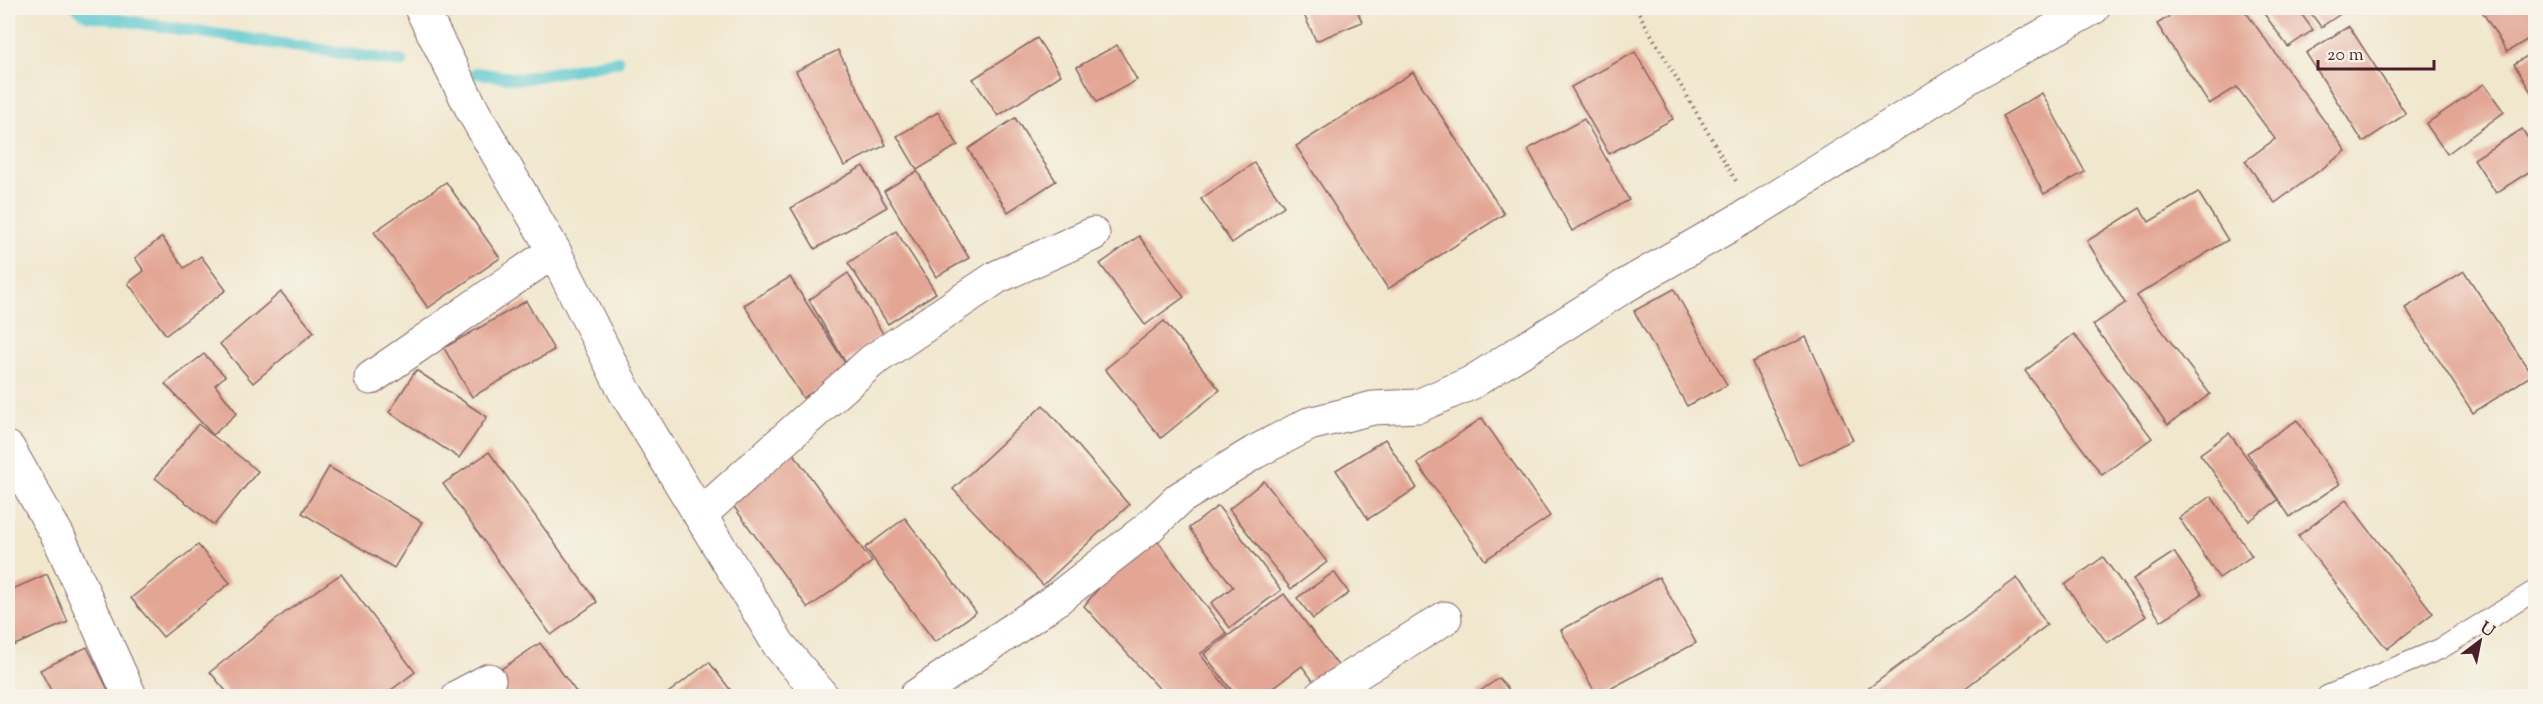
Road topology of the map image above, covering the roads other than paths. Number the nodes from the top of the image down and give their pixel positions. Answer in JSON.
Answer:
{"nodes":[{"id":1,"x":421,"y":8,"type":"edge"},
{"id":2,"x":2093,"y":8,"type":"edge"},
{"id":3,"x":1093,"y":234,"type":"dead end"},
{"id":4,"x":554,"y":251,"type":"junction"},
{"id":5,"x":371,"y":378,"type":"dead end"},
{"id":6,"x":8,"y":448,"type":"edge"},
{"id":7,"x":700,"y":515,"type":"junction"},
{"id":8,"x":2535,"y":590,"type":"edge"},
{"id":9,"x":1445,"y":618,"type":"dead end"},
{"id":10,"x":489,"y":680,"type":"dead end"},
{"id":11,"x":130,"y":696,"type":"edge"},
{"id":12,"x":459,"y":696,"type":"edge"},
{"id":13,"x":822,"y":696,"type":"edge"},
{"id":14,"x":916,"y":696,"type":"edge"},
{"id":15,"x":1321,"y":696,"type":"edge"},
{"id":16,"x":2327,"y":696,"type":"edge"}],
"edges":[{"from":1,"to":4,"type":"street"},
{"from":2,"to":14,"type":"street"},
{"from":3,"to":7,"type":"street"},
{"from":4,"to":5,"type":"street"},
{"from":4,"to":7,"type":"street"},
{"from":6,"to":11,"type":"street"},
{"from":7,"to":13,"type":"street"},
{"from":8,"to":16,"type":"lane"},
{"from":9,"to":15,"type":"street"},
{"from":10,"to":12,"type":"street"}]}
